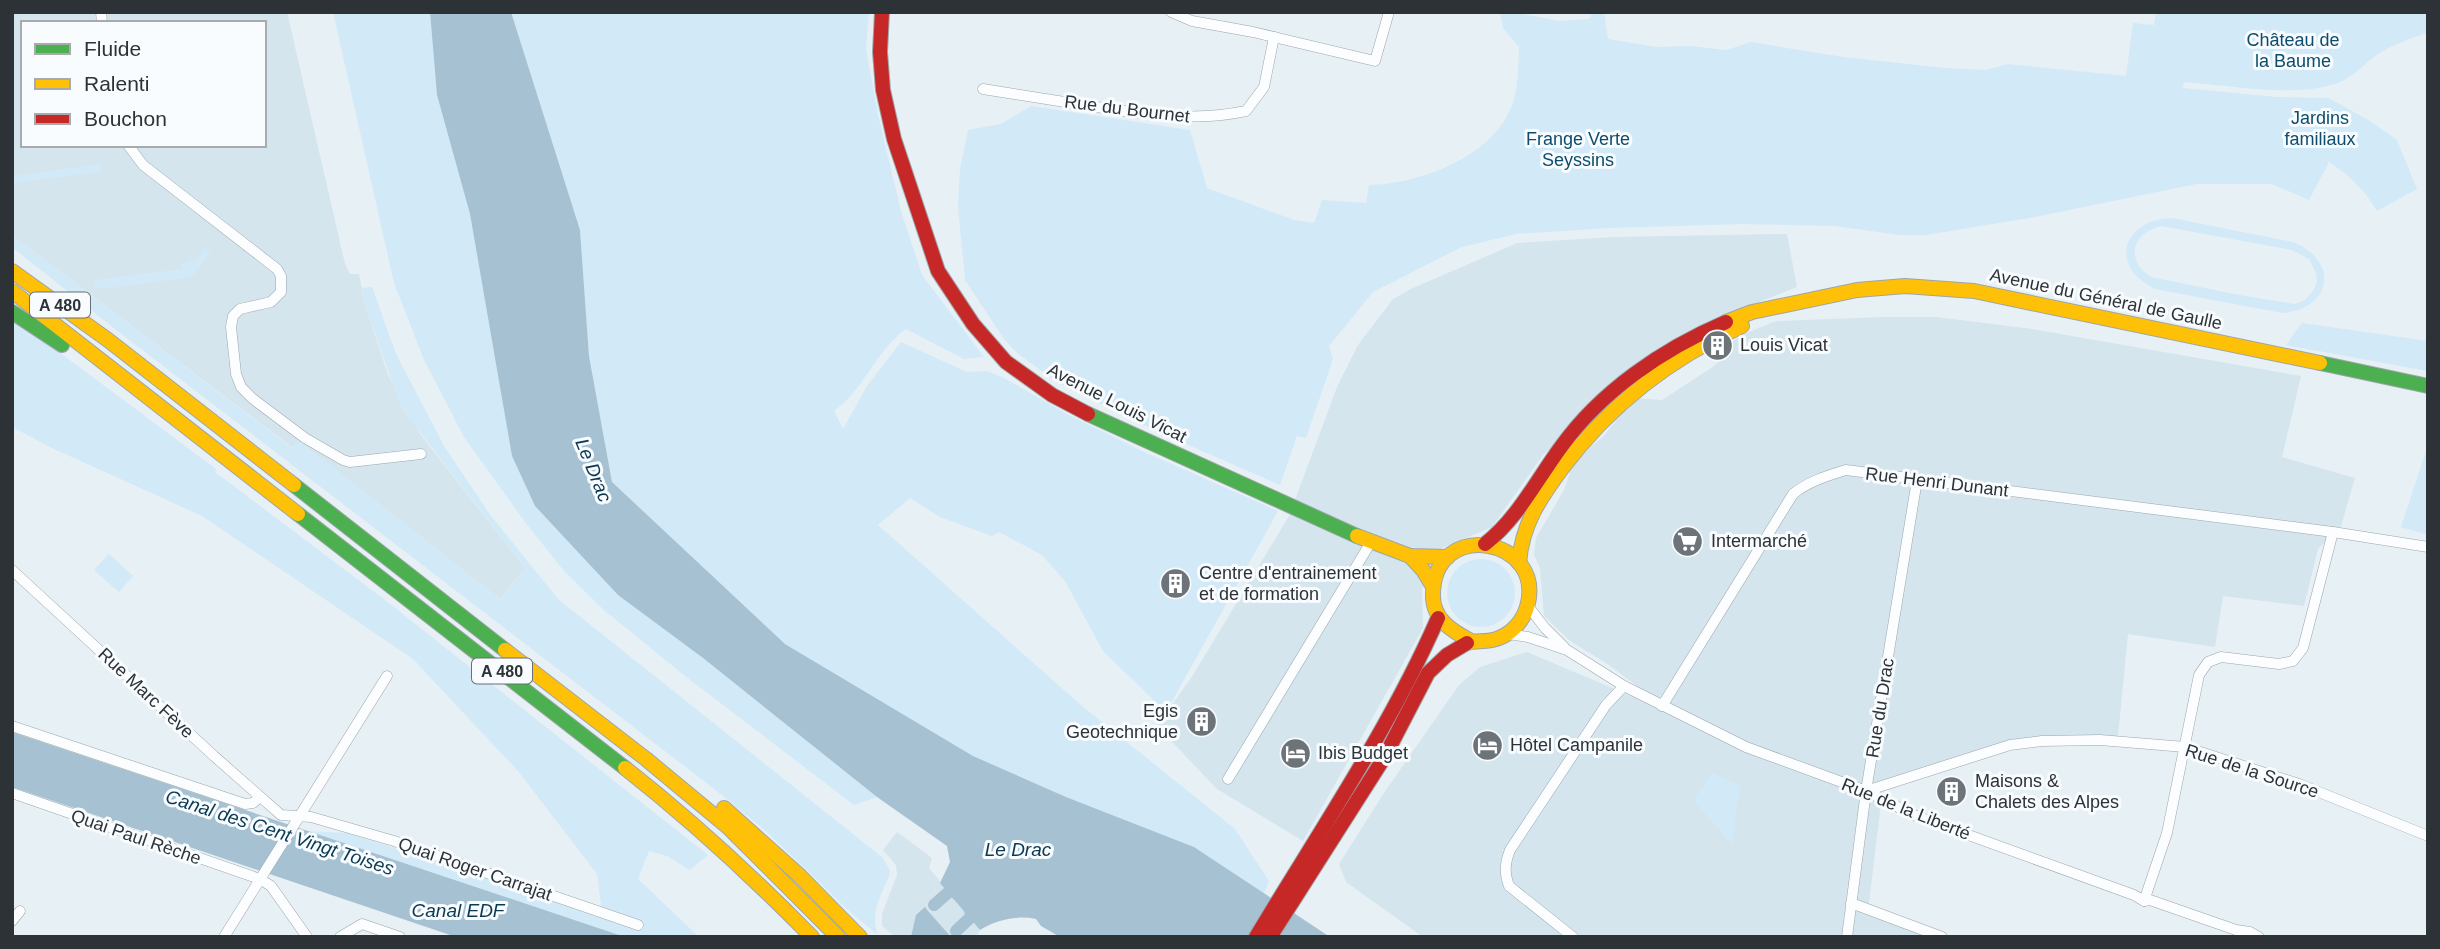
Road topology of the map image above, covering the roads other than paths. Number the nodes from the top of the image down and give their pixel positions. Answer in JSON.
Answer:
{"nodes":[{"id":1,"x":882,"y":12,"type":"edge"},
{"id":2,"x":1171,"y":12,"type":"edge"},
{"id":3,"x":1389,"y":12,"type":"edge"},
{"id":4,"x":1274,"y":37,"type":"junction"},
{"id":5,"x":983,"y":89,"type":"dead end"},
{"id":6,"x":130,"y":147,"type":"edge"},
{"id":7,"x":12,"y":256,"type":"edge"},
{"id":8,"x":12,"y":271,"type":"edge"},
{"id":9,"x":12,"y":291,"type":"edge"},
{"id":10,"x":1775,"y":308,"type":"junction"},
{"id":11,"x":12,"y":312,"type":"edge"},
{"id":12,"x":108,"y":340,"type":"junction"},
{"id":13,"x":2428,"y":386,"type":"edge"},
{"id":14,"x":178,"y":421,"type":"junction"},
{"id":15,"x":421,"y":454,"type":"dead end"},
{"id":16,"x":1917,"y":480,"type":"junction"},
{"id":17,"x":2333,"y":532,"type":"junction"},
{"id":18,"x":1371,"y":542,"type":"junction"},
{"id":19,"x":1485,"y":544,"type":"junction"},
{"id":20,"x":2428,"y":547,"type":"edge"},
{"id":21,"x":1410,"y":556,"type":"junction"},
{"id":22,"x":1447,"y":557,"type":"junction"},
{"id":23,"x":1519,"y":563,"type":"junction"},
{"id":24,"x":12,"y":570,"type":"edge"},
{"id":25,"x":1432,"y":585,"type":"junction"},
{"id":26,"x":1528,"y":606,"type":"junction"},
{"id":27,"x":1438,"y":618,"type":"junction"},
{"id":28,"x":1508,"y":634,"type":"junction"},
{"id":29,"x":1471,"y":641,"type":"junction"},
{"id":30,"x":1567,"y":650,"type":"junction"},
{"id":31,"x":513,"y":654,"type":"junction"},
{"id":32,"x":387,"y":677,"type":"dead end"},
{"id":33,"x":1624,"y":686,"type":"junction"},
{"id":34,"x":1662,"y":706,"type":"junction"},
{"id":35,"x":12,"y":726,"type":"edge"},
{"id":36,"x":2185,"y":747,"type":"junction"},
{"id":37,"x":1228,"y":779,"type":"dead end"},
{"id":38,"x":1866,"y":791,"type":"junction"},
{"id":39,"x":12,"y":793,"type":"edge"},
{"id":40,"x":260,"y":797,"type":"junction"},
{"id":41,"x":281,"y":814,"type":"joint"},
{"id":42,"x":295,"y":820,"type":"junction"},
{"id":43,"x":2428,"y":836,"type":"edge"},
{"id":44,"x":262,"y":876,"type":"junction"},
{"id":45,"x":1299,"y":877,"type":"junction"},
{"id":46,"x":2144,"y":901,"type":"junction"},
{"id":47,"x":1851,"y":903,"type":"junction"},
{"id":48,"x":20,"y":911,"type":"dead end"},
{"id":49,"x":12,"y":921,"type":"edge"},
{"id":50,"x":638,"y":925,"type":"dead end"},
{"id":51,"x":224,"y":937,"type":"edge"},
{"id":52,"x":307,"y":937,"type":"edge"},
{"id":53,"x":340,"y":937,"type":"edge"},
{"id":54,"x":400,"y":937,"type":"edge"},
{"id":55,"x":812,"y":937,"type":"edge"},
{"id":56,"x":838,"y":937,"type":"edge"},
{"id":57,"x":860,"y":937,"type":"edge"},
{"id":58,"x":1256,"y":937,"type":"edge"},
{"id":59,"x":1270,"y":937,"type":"edge"},
{"id":60,"x":1573,"y":937,"type":"edge"},
{"id":61,"x":1847,"y":937,"type":"edge"},
{"id":62,"x":1942,"y":937,"type":"edge"},
{"id":63,"x":2259,"y":937,"type":"edge"}],
"edges":[{"from":1,"to":18,"type":"main road","name":"Avenue Louis Vicat"},
{"from":2,"to":4,"type":"street"},
{"from":3,"to":4,"type":"street"},
{"from":4,"to":5,"type":"street","name":"Rue du Bournet"},
{"from":6,"to":15,"type":"street"},
{"from":7,"to":12,"type":"main road"},
{"from":8,"to":12,"type":"main road","number":"A 480"},
{"from":9,"to":14,"type":"main road","number":"A 480"},
{"from":10,"to":13,"type":"main road","name":"Avenue du Général de Gaulle"},
{"from":10,"to":19,"type":"main road","name":"Avenue du Général de Gaulle"},
{"from":10,"to":23,"type":"main road","name":"Avenue du Général de Gaulle"},
{"from":11,"to":14,"type":"main road"},
{"from":12,"to":31,"type":"main road","number":"A 480"},
{"from":14,"to":55,"type":"main road","number":"A 480"},
{"from":16,"to":17,"type":"street","name":"Rue Henri Dunant"},
{"from":16,"to":34,"type":"street","name":"Rue Henri Dunant"},
{"from":16,"to":38,"type":"street","name":"Rue du Drac"},
{"from":17,"to":20,"type":"street","name":"Rue Henri Dunant"},
{"from":17,"to":36,"type":"street"},
{"from":18,"to":21,"type":"main road","name":"Avenue Louis Vicat"},
{"from":18,"to":37,"type":"street"},
{"from":19,"to":22,"type":"main road"},
{"from":19,"to":23,"type":"main road"},
{"from":21,"to":22,"type":"main road"},
{"from":21,"to":25,"type":"main road"},
{"from":22,"to":25,"type":"main road"},
{"from":23,"to":26,"type":"main road"},
{"from":24,"to":40,"type":"street","name":"Rue Marc Fève"},
{"from":25,"to":27,"type":"main road"},
{"from":26,"to":28,"type":"main road"},
{"from":26,"to":30,"type":"street","name":"Rue de la Liberté"},
{"from":27,"to":29,"type":"main road"},
{"from":27,"to":45,"type":"main road"},
{"from":28,"to":29,"type":"main road"},
{"from":28,"to":30,"type":"street","name":"Rue de la Liberté"},
{"from":29,"to":45,"type":"main road"},
{"from":30,"to":33,"type":"street","name":"Rue de la Liberté"},
{"from":31,"to":56,"type":"main road","number":"A 480"},
{"from":31,"to":57,"type":"main road"},
{"from":32,"to":42,"type":"street"},
{"from":33,"to":34,"type":"street","name":"Rue de la Liberté"},
{"from":33,"to":60,"type":"street"},
{"from":34,"to":38,"type":"street","name":"Rue de la Liberté"},
{"from":35,"to":40,"type":"street"},
{"from":36,"to":38,"type":"street","name":"Rue de la Source"},
{"from":36,"to":43,"type":"street","name":"Rue de la Source"},
{"from":36,"to":46,"type":"street"},
{"from":38,"to":46,"type":"street","name":"Rue de la Liberté"},
{"from":38,"to":47,"type":"street","name":"Rue du Drac"},
{"from":39,"to":44,"type":"street","name":"Quai Paul Rèche"},
{"from":40,"to":41,"type":"street","name":"Rue Marc Fève"},
{"from":41,"to":42,"type":"street","name":"Quai Roger Carrajat"},
{"from":42,"to":44,"type":"street"},
{"from":42,"to":50,"type":"street","name":"Quai Roger Carrajat"},
{"from":44,"to":51,"type":"street"},
{"from":44,"to":52,"type":"street"},
{"from":45,"to":58,"type":"main road"},
{"from":45,"to":59,"type":"main road"},
{"from":46,"to":63,"type":"street","name":"Rue de la Liberté"},
{"from":47,"to":61,"type":"street","name":"Rue du Drac"},
{"from":47,"to":62,"type":"street"},
{"from":48,"to":49,"type":"street"},
{"from":53,"to":54,"type":"street"}]}
